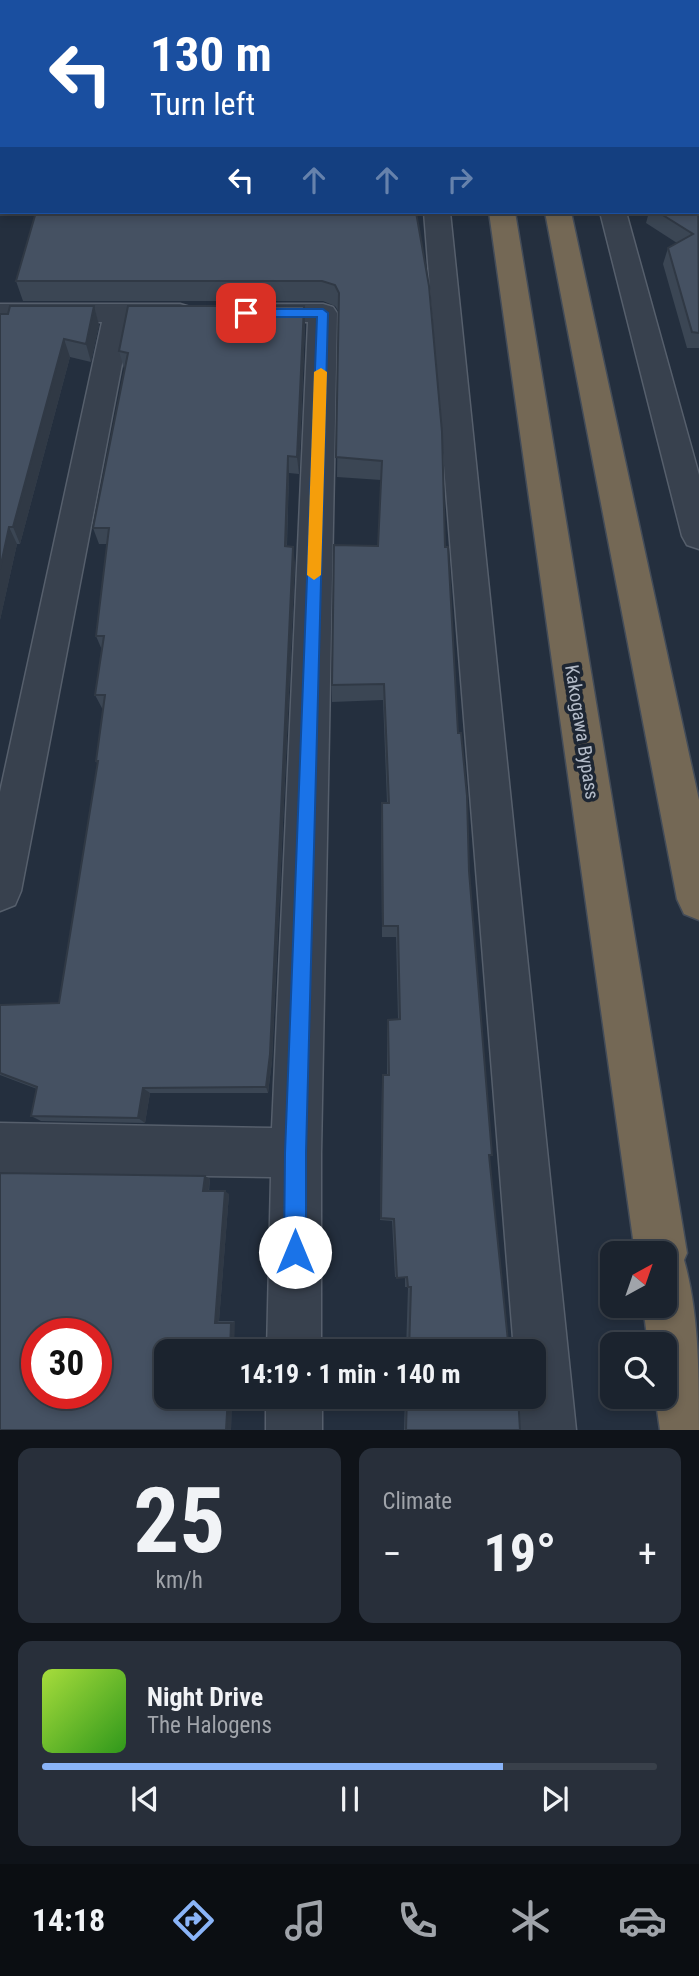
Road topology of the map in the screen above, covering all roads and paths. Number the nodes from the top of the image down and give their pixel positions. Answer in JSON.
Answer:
{"nodes":[{"id":1,"x":437,"y":214,"type":"edge"},
{"id":2,"x":502,"y":214,"type":"edge"},
{"id":3,"x":558,"y":214,"type":"edge"},
{"id":4,"x":614,"y":214,"type":"edge"},
{"id":5,"x":0,"y":313,"type":"edge"},
{"id":6,"x":118,"y":313,"type":"junction"},
{"id":7,"x":699,"y":536,"type":"edge"},
{"id":8,"x":0,"y":891,"type":"edge"},
{"id":9,"x":699,"y":899,"type":"edge"},
{"id":10,"x":0,"y":1148,"type":"edge"},
{"id":11,"x":296,"y":1153,"type":"junction"},
{"id":12,"x":659,"y":1241,"type":"edge"},
{"id":13,"x":671,"y":1318,"type":"edge"},
{"id":14,"x":294,"y":1339,"type":"edge"},
{"id":15,"x":294,"y":1409,"type":"edge"},
{"id":16,"x":294,"y":1430,"type":"edge"},
{"id":17,"x":548,"y":1430,"type":"edge"},
{"id":18,"x":688,"y":1430,"type":"edge"}],
"edges":[{"from":1,"to":17,"type":"street"},
{"from":2,"to":12,"type":"highway","name":"Kakogawa Bypass"},
{"from":3,"to":9,"type":"highway"},
{"from":4,"to":7,"type":"street"},
{"from":5,"to":6,"type":"street"},
{"from":6,"to":8,"type":"street"},
{"from":6,"to":11,"type":"street"},
{"from":10,"to":11,"type":"street"},
{"from":11,"to":14,"type":"street"},
{"from":13,"to":18,"type":"highway"},
{"from":15,"to":16,"type":"street"}]}
